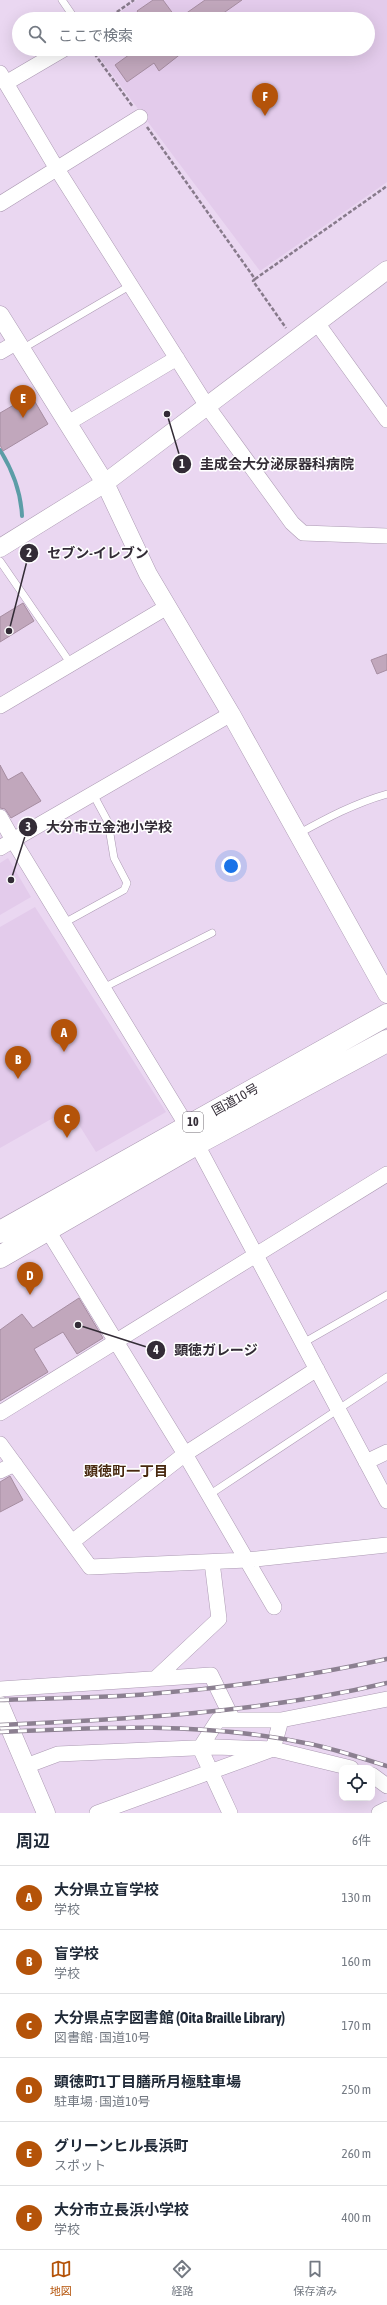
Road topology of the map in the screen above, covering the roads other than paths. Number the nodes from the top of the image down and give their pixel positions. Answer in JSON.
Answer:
{"nodes":[{"id":1,"x":62,"y":0,"type":"edge"},
{"id":2,"x":70,"y":12,"type":"edge"},
{"id":3,"x":49,"y":56,"type":"edge"},
{"id":4,"x":3,"y":78,"type":"edge"},
{"id":5,"x":140,"y":118,"type":"road end"},
{"id":6,"x":57,"y":169,"type":"junction"},
{"id":7,"x":0,"y":204,"type":"edge"},
{"id":8,"x":387,"y":270,"type":"edge"},
{"id":9,"x":131,"y":285,"type":"junction"},
{"id":10,"x":0,"y":315,"type":"edge"},
{"id":11,"x":317,"y":323,"type":"junction"},
{"id":12,"x":20,"y":346,"type":"junction"},
{"id":13,"x":0,"y":352,"type":"edge"},
{"id":14,"x":177,"y":358,"type":"junction"},
{"id":15,"x":207,"y":406,"type":"junction"},
{"id":16,"x":387,"y":420,"type":"edge"},
{"id":17,"x":68,"y":423,"type":"junction"},
{"id":18,"x":105,"y":483,"type":"junction"},
{"id":19,"x":387,"y":536,"type":"edge"},
{"id":20,"x":0,"y":548,"type":"edge"},
{"id":21,"x":0,"y":561,"type":"edge"},
{"id":22,"x":167,"y":607,"type":"junction"},
{"id":23,"x":71,"y":664,"type":"junction"},
{"id":24,"x":0,"y":706,"type":"edge"},
{"id":25,"x":231,"y":714,"type":"junction"},
{"id":26,"x":93,"y":794,"type":"junction"},
{"id":27,"x":387,"y":794,"type":"edge"},
{"id":28,"x":0,"y":818,"type":"edge"},
{"id":29,"x":298,"y":834,"type":"junction"},
{"id":30,"x":13,"y":840,"type":"junction"},
{"id":31,"x":0,"y":848,"type":"edge"},
{"id":32,"x":64,"y":923,"type":"junction"},
{"id":33,"x":212,"y":933,"type":"dead end"},
{"id":34,"x":103,"y":988,"type":"junction"},
{"id":35,"x":387,"y":994,"type":"edge"},
{"id":36,"x":387,"y":1015,"type":"edge"},
{"id":37,"x":387,"y":1041,"type":"edge"},
{"id":38,"x":191,"y":1135,"type":"junction"},
{"id":39,"x":387,"y":1174,"type":"edge"},
{"id":40,"x":47,"y":1229,"type":"junction"},
{"id":41,"x":0,"y":1232,"type":"edge"},
{"id":42,"x":0,"y":1256,"type":"edge"},
{"id":43,"x":256,"y":1256,"type":"junction"},
{"id":44,"x":387,"y":1295,"type":"edge"},
{"id":45,"x":116,"y":1340,"type":"junction"},
{"id":46,"x":303,"y":1343,"type":"junction"},
{"id":47,"x":317,"y":1369,"type":"junction"},
{"id":48,"x":387,"y":1377,"type":"edge"},
{"id":49,"x":338,"y":1409,"type":"junction"},
{"id":50,"x":0,"y":1413,"type":"edge"},
{"id":51,"x":0,"y":1444,"type":"edge"},
{"id":52,"x":387,"y":1452,"type":"edge"},
{"id":53,"x":185,"y":1454,"type":"junction"},
{"id":54,"x":366,"y":1462,"type":"junction"},
{"id":55,"x":15,"y":1464,"type":"junction"},
{"id":56,"x":0,"y":1471,"type":"edge"},
{"id":57,"x":209,"y":1495,"type":"junction"},
{"id":58,"x":387,"y":1501,"type":"edge"},
{"id":59,"x":72,"y":1542,"type":"junction"},
{"id":60,"x":387,"y":1545,"type":"edge"},
{"id":61,"x":247,"y":1560,"type":"junction"},
{"id":62,"x":212,"y":1562,"type":"junction"},
{"id":63,"x":274,"y":1607,"type":"dead end"},
{"id":64,"x":156,"y":1678,"type":"junction"},
{"id":65,"x":0,"y":1689,"type":"edge"},
{"id":66,"x":387,"y":1699,"type":"edge"},
{"id":67,"x":0,"y":1704,"type":"edge"},
{"id":68,"x":233,"y":1720,"type":"junction"},
{"id":69,"x":281,"y":1720,"type":"junction"},
{"id":70,"x":200,"y":1748,"type":"junction"},
{"id":71,"x":273,"y":1749,"type":"junction"},
{"id":72,"x":339,"y":1765,"type":"edge"},
{"id":73,"x":26,"y":1766,"type":"junction"},
{"id":74,"x":211,"y":1771,"type":"junction"},
{"id":75,"x":375,"y":1777,"type":"edge"},
{"id":76,"x":387,"y":1786,"type":"edge"},
{"id":77,"x":387,"y":1809,"type":"edge"},
{"id":78,"x":46,"y":1813,"type":"edge"},
{"id":79,"x":97,"y":1813,"type":"edge"},
{"id":80,"x":230,"y":1813,"type":"edge"},
{"id":81,"x":379,"y":1813,"type":"edge"}],
"edges":[{"from":1,"to":2,"type":"lane"},
{"from":3,"to":4,"type":"street"},
{"from":4,"to":6,"type":"street"},
{"from":5,"to":6,"type":"street"},
{"from":6,"to":7,"type":"street"},
{"from":6,"to":9,"type":"street"},
{"from":8,"to":11,"type":"street"},
{"from":9,"to":12,"type":"lane"},
{"from":9,"to":14,"type":"street"},
{"from":10,"to":12,"type":"street"},
{"from":11,"to":15,"type":"street"},
{"from":11,"to":16,"type":"street"},
{"from":12,"to":13,"type":"street"},
{"from":12,"to":17,"type":"street"},
{"from":14,"to":15,"type":"street"},
{"from":14,"to":17,"type":"street"},
{"from":15,"to":18,"type":"street"},
{"from":15,"to":19,"type":"street"},
{"from":17,"to":18,"type":"street"},
{"from":18,"to":20,"type":"street"},
{"from":18,"to":22,"type":"street"},
{"from":21,"to":23,"type":"lane"},
{"from":22,"to":23,"type":"street"},
{"from":22,"to":25,"type":"street"},
{"from":23,"to":24,"type":"street"},
{"from":25,"to":26,"type":"street"},
{"from":25,"to":29,"type":"street"},
{"from":26,"to":30,"type":"street"},
{"from":26,"to":32,"type":"lane"},
{"from":27,"to":29,"type":"lane"},
{"from":28,"to":30,"type":"street"},
{"from":29,"to":35,"type":"street"},
{"from":30,"to":31,"type":"street"},
{"from":30,"to":32,"type":"street"},
{"from":32,"to":34,"type":"street"},
{"from":33,"to":34,"type":"lane"},
{"from":34,"to":38,"type":"street"},
{"from":36,"to":38,"type":"highway","name":"国道10号","number":"10"},
{"from":37,"to":38,"type":"highway","name":"国道10号","number":"10"},
{"from":38,"to":40,"type":"highway","name":"国道10号","number":"10"},
{"from":38,"to":41,"type":"highway","name":"国道10号","number":"10"},
{"from":38,"to":43,"type":"street"},
{"from":39,"to":43,"type":"street"},
{"from":40,"to":42,"type":"highway","name":"国道10号","number":"10"},
{"from":40,"to":45,"type":"street"},
{"from":43,"to":45,"type":"street"},
{"from":43,"to":46,"type":"street"},
{"from":44,"to":46,"type":"lane"},
{"from":45,"to":50,"type":"street"},
{"from":45,"to":53,"type":"street"},
{"from":46,"to":47,"type":"street"},
{"from":47,"to":49,"type":"street"},
{"from":47,"to":53,"type":"street"},
{"from":48,"to":49,"type":"lane"},
{"from":49,"to":54,"type":"street"},
{"from":49,"to":57,"type":"lane"},
{"from":51,"to":55,"type":"street"},
{"from":52,"to":54,"type":"street"},
{"from":53,"to":57,"type":"street"},
{"from":53,"to":59,"type":"street"},
{"from":54,"to":58,"type":"street"},
{"from":55,"to":56,"type":"street"},
{"from":55,"to":59,"type":"street"},
{"from":57,"to":61,"type":"street"},
{"from":59,"to":62,"type":"street"},
{"from":60,"to":61,"type":"street"},
{"from":61,"to":62,"type":"street"},
{"from":61,"to":63,"type":"street"},
{"from":62,"to":64,"type":"street"},
{"from":64,"to":65,"type":"street"},
{"from":64,"to":68,"type":"street"},
{"from":66,"to":69,"type":"street"},
{"from":67,"to":73,"type":"street"},
{"from":68,"to":69,"type":"street"},
{"from":68,"to":70,"type":"street"},
{"from":69,"to":71,"type":"street"},
{"from":70,"to":71,"type":"street"},
{"from":70,"to":73,"type":"street"},
{"from":70,"to":74,"type":"street"},
{"from":71,"to":72,"type":"street"},
{"from":71,"to":74,"type":"street"},
{"from":73,"to":78,"type":"street"},
{"from":74,"to":79,"type":"street"},
{"from":74,"to":80,"type":"street"},
{"from":75,"to":76,"type":"street"},
{"from":77,"to":81,"type":"street"}]}
